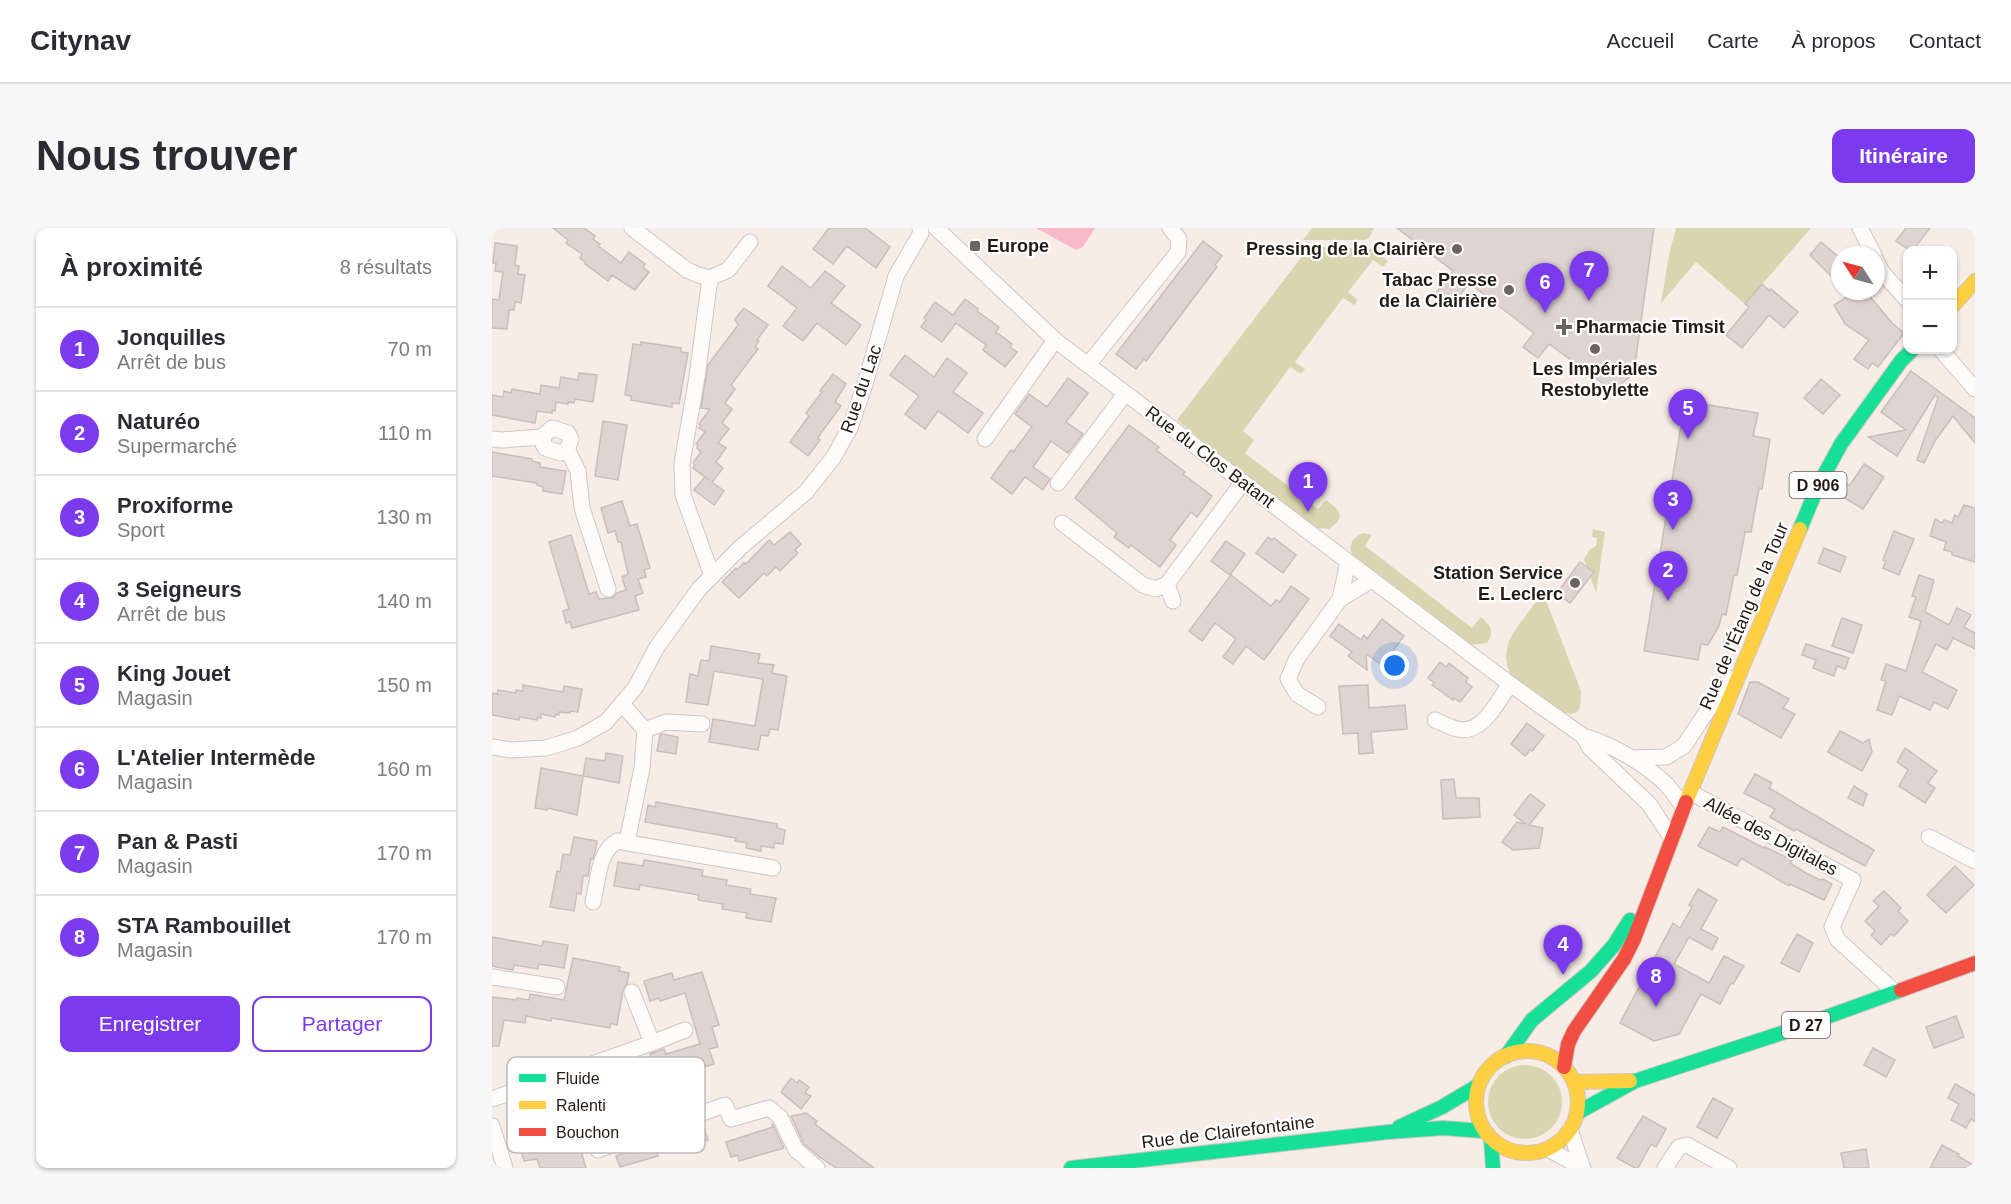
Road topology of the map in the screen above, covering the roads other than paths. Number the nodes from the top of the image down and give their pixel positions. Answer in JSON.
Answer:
{"nodes":[{"id":1,"x":632,"y":228,"type":"edge"},
{"id":2,"x":920,"y":228,"type":"edge"},
{"id":3,"x":936,"y":228,"type":"edge"},
{"id":4,"x":1170,"y":228,"type":"edge"},
{"id":5,"x":1860,"y":228,"type":"edge"},
{"id":6,"x":750,"y":242,"type":"dead end"},
{"id":7,"x":1869,"y":246,"type":"edge"},
{"id":8,"x":1885,"y":275,"type":"edge"},
{"id":9,"x":710,"y":278,"type":"junction"},
{"id":10,"x":1975,"y":281,"type":"edge"},
{"id":11,"x":1907,"y":300,"type":"edge"},
{"id":12,"x":1957,"y":302,"type":"edge"},
{"id":13,"x":1055,"y":340,"type":"junction"},
{"id":14,"x":1909,"y":354,"type":"edge"},
{"id":15,"x":1944,"y":354,"type":"edge"},
{"id":16,"x":1088,"y":365,"type":"junction"},
{"id":17,"x":1975,"y":389,"type":"edge"},
{"id":18,"x":1125,"y":394,"type":"junction"},
{"id":19,"x":492,"y":439,"type":"edge"},
{"id":20,"x":985,"y":439,"type":"dead end"},
{"id":21,"x":1243,"y":482,"type":"junction"},
{"id":22,"x":1058,"y":483,"type":"dead end"},
{"id":23,"x":1062,"y":523,"type":"dead end"},
{"id":24,"x":1348,"y":562,"type":"junction"},
{"id":25,"x":712,"y":576,"type":"junction"},
{"id":26,"x":1372,"y":580,"type":"junction"},
{"id":27,"x":1167,"y":584,"type":"junction"},
{"id":28,"x":608,"y":589,"type":"dead end"},
{"id":29,"x":1340,"y":600,"type":"junction"},
{"id":30,"x":1173,"y":601,"type":"dead end"},
{"id":31,"x":1754,"y":638,"type":"junction"},
{"id":32,"x":1510,"y":684,"type":"junction"},
{"id":33,"x":622,"y":704,"type":"junction"},
{"id":34,"x":1318,"y":707,"type":"dead end"},
{"id":35,"x":1435,"y":720,"type":"dead end"},
{"id":36,"x":702,"y":724,"type":"dead end"},
{"id":37,"x":645,"y":730,"type":"junction"},
{"id":38,"x":1583,"y":736,"type":"junction"},
{"id":39,"x":492,"y":747,"type":"edge"},
{"id":40,"x":1632,"y":758,"type":"junction"},
{"id":41,"x":1690,"y":792,"type":"junction"},
{"id":42,"x":1684,"y":808,"type":"junction"},
{"id":43,"x":1654,"y":810,"type":"junction"},
{"id":44,"x":1671,"y":837,"type":"junction"},
{"id":45,"x":1929,"y":837,"type":"dead end"},
{"id":46,"x":627,"y":842,"type":"junction"},
{"id":47,"x":1975,"y":861,"type":"edge"},
{"id":48,"x":774,"y":868,"type":"dead end"},
{"id":49,"x":1654,"y":880,"type":"junction"},
{"id":50,"x":593,"y":902,"type":"dead end"},
{"id":51,"x":1975,"y":963,"type":"edge"},
{"id":52,"x":492,"y":977,"type":"edge"},
{"id":53,"x":556,"y":987,"type":"dead end"},
{"id":54,"x":632,"y":992,"type":"dead end"},
{"id":55,"x":1895,"y":992,"type":"junction"},
{"id":56,"x":685,"y":1030,"type":"dead end"},
{"id":57,"x":652,"y":1043,"type":"junction"},
{"id":58,"x":1506,"y":1056,"type":"junction"},
{"id":59,"x":611,"y":1057,"type":"edge"},
{"id":60,"x":1564,"y":1067,"type":"junction"},
{"id":61,"x":1635,"y":1081,"type":"junction"},
{"id":62,"x":1574,"y":1082,"type":"junction"},
{"id":63,"x":1479,"y":1085,"type":"junction"},
{"id":64,"x":507,"y":1094,"type":"edge"},
{"id":65,"x":492,"y":1099,"type":"edge"},
{"id":66,"x":705,"y":1112,"type":"edge"},
{"id":67,"x":1577,"y":1113,"type":"junction"},
{"id":68,"x":492,"y":1126,"type":"edge"},
{"id":69,"x":1570,"y":1129,"type":"junction"},
{"id":70,"x":1388,"y":1131,"type":"junction"},
{"id":71,"x":1488,"y":1135,"type":"junction"},
{"id":72,"x":1545,"y":1150,"type":"junction"},
{"id":73,"x":1534,"y":1165,"type":"dead end"},
{"id":74,"x":1583,"y":1167,"type":"edge"},
{"id":75,"x":505,"y":1168,"type":"edge"},
{"id":76,"x":817,"y":1168,"type":"edge"},
{"id":77,"x":1071,"y":1168,"type":"edge"},
{"id":78,"x":1493,"y":1168,"type":"edge"},
{"id":79,"x":1665,"y":1168,"type":"edge"},
{"id":80,"x":1729,"y":1168,"type":"edge"}],
"edges":[{"from":1,"to":9,"type":"street"},
{"from":2,"to":25,"type":"street","name":"Rue du Lac"},
{"from":3,"to":13,"type":"street","name":"Rue du Clos Batant"},
{"from":4,"to":16,"type":"street"},
{"from":5,"to":7,"type":"street"},
{"from":6,"to":9,"type":"street"},
{"from":8,"to":11,"type":"street"},
{"from":9,"to":25,"type":"street"},
{"from":10,"to":12,"type":"main road"},
{"from":13,"to":16,"type":"street","name":"Rue du Clos Batant"},
{"from":13,"to":20,"type":"street"},
{"from":14,"to":31,"type":"main road","name":"Rue de l'Étang de la Tour","number":"D 906"},
{"from":15,"to":17,"type":"street"},
{"from":16,"to":18,"type":"street","name":"Rue du Clos Batant"},
{"from":18,"to":21,"type":"street","name":"Rue du Clos Batant"},
{"from":18,"to":22,"type":"street"},
{"from":19,"to":28,"type":"street"},
{"from":21,"to":24,"type":"street","name":"Rue du Clos Batant"},
{"from":21,"to":27,"type":"street"},
{"from":23,"to":27,"type":"street"},
{"from":24,"to":26,"type":"street","name":"Rue du Clos Batant"},
{"from":24,"to":29,"type":"street"},
{"from":25,"to":33,"type":"street","name":"Rue du Lac"},
{"from":26,"to":29,"type":"street"},
{"from":26,"to":32,"type":"street","name":"Rue du Clos Batant"},
{"from":27,"to":30,"type":"street"},
{"from":29,"to":34,"type":"street"},
{"from":31,"to":40,"type":"street","name":"Rue du Clos Batant"},
{"from":31,"to":41,"type":"main road","name":"Rue de l'Étang de la Tour","number":"D 906"},
{"from":32,"to":35,"type":"street"},
{"from":32,"to":38,"type":"street","name":"Rue du Clos Batant"},
{"from":33,"to":37,"type":"street"},
{"from":33,"to":39,"type":"street","name":"Rue du Lac"},
{"from":36,"to":37,"type":"street"},
{"from":37,"to":46,"type":"street"},
{"from":38,"to":40,"type":"street","name":"Rue du Clos Batant"},
{"from":38,"to":43,"type":"street","name":"Rue du Clos Batant"},
{"from":40,"to":42,"type":"street","name":"Rue du Clos Batant"},
{"from":41,"to":42,"type":"main road","name":"Rue de l'Étang de la Tour","number":"D 906"},
{"from":41,"to":55,"type":"street","name":"Allée des Digitales"},
{"from":42,"to":43,"type":"street"},
{"from":42,"to":44,"type":"main road","name":"Rue de l'Étang de la Tour","number":"D 906"},
{"from":43,"to":44,"type":"street","name":"Rue du Clos Batant"},
{"from":44,"to":49,"type":"main road","name":"Rue de l'Étang de la Tour","number":"D 906"},
{"from":45,"to":47,"type":"street"},
{"from":46,"to":48,"type":"street"},
{"from":46,"to":50,"type":"street"},
{"from":49,"to":58,"type":"main road","number":"D 906"},
{"from":49,"to":60,"type":"main road","number":"D 906"},
{"from":51,"to":55,"type":"main road","number":"D 27"},
{"from":52,"to":53,"type":"street"},
{"from":54,"to":57,"type":"street"},
{"from":55,"to":61,"type":"main road","number":"D 27"},
{"from":56,"to":57,"type":"street"},
{"from":57,"to":59,"type":"street"},
{"from":58,"to":60,"type":"main road"},
{"from":58,"to":63,"type":"main road"},
{"from":60,"to":62,"type":"main road"},
{"from":61,"to":62,"type":"main road","number":"D 27"},
{"from":61,"to":67,"type":"main road","number":"D 27"},
{"from":62,"to":67,"type":"main road"},
{"from":63,"to":70,"type":"main road","name":"Rue de Clairefontaine"},
{"from":63,"to":71,"type":"main road"},
{"from":64,"to":65,"type":"street"},
{"from":66,"to":76,"type":"street"},
{"from":67,"to":69,"type":"main road"},
{"from":68,"to":75,"type":"street"},
{"from":69,"to":72,"type":"main road"},
{"from":69,"to":74,"type":"street"},
{"from":70,"to":71,"type":"main road","name":"Rue de Clairefontaine"},
{"from":70,"to":77,"type":"main road","name":"Rue de Clairefontaine"},
{"from":71,"to":72,"type":"main road"},
{"from":71,"to":78,"type":"main road"},
{"from":72,"to":73,"type":"main road"},
{"from":72,"to":74,"type":"street"},
{"from":79,"to":80,"type":"street"}]}
